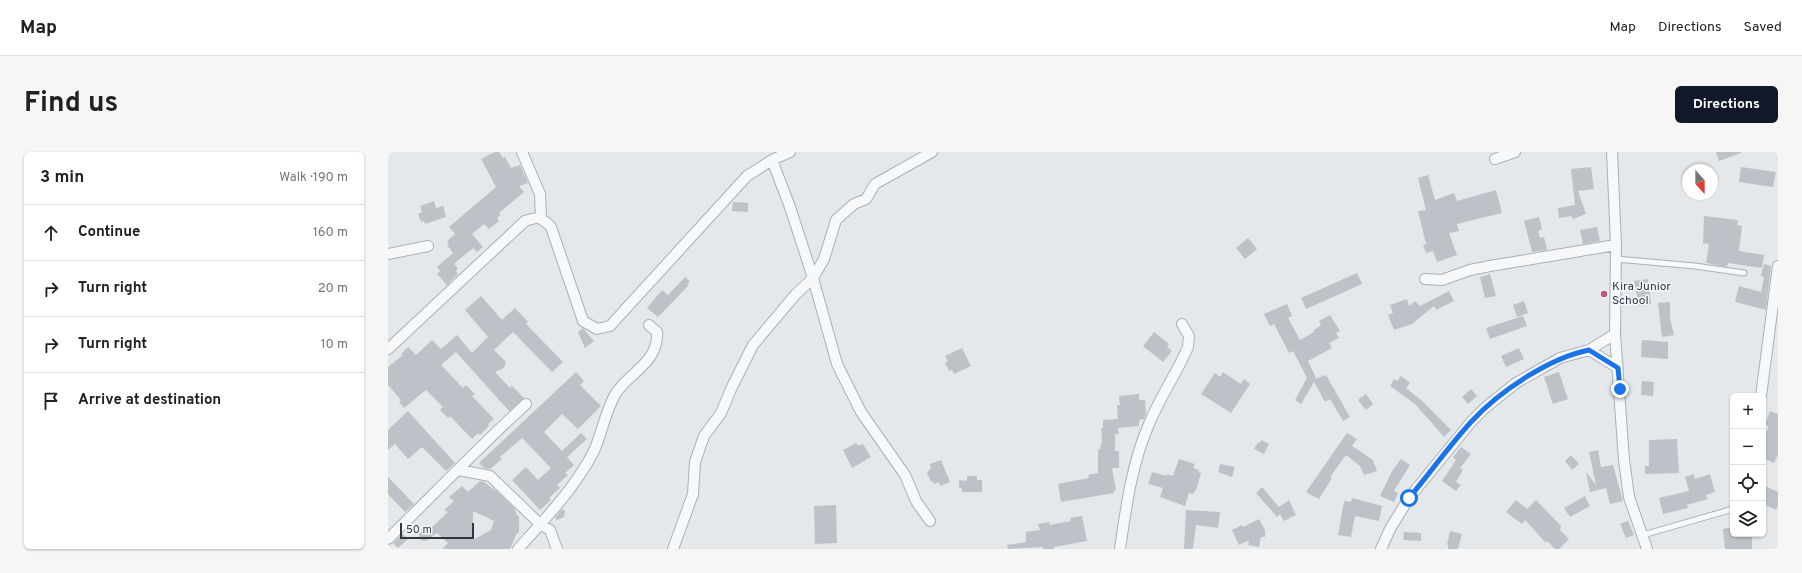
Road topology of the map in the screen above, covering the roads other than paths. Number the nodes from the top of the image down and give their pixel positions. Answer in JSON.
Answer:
{"nodes":[{"id":1,"x":522,"y":152,"type":"edge"},
{"id":2,"x":790,"y":152,"type":"edge"},
{"id":3,"x":932,"y":152,"type":"edge"},
{"id":4,"x":1515,"y":152,"type":"edge"},
{"id":5,"x":1612,"y":152,"type":"edge"},
{"id":6,"x":1495,"y":159,"type":"dead end"},
{"id":7,"x":772,"y":160,"type":"junction"},
{"id":8,"x":541,"y":218,"type":"junction"},
{"id":9,"x":1616,"y":244,"type":"junction"},
{"id":10,"x":428,"y":246,"type":"dead end"},
{"id":11,"x":388,"y":254,"type":"edge"},
{"id":12,"x":1616,"y":259,"type":"junction"},
{"id":13,"x":1778,"y":266,"type":"edge"},
{"id":14,"x":1744,"y":273,"type":"dead end"},
{"id":15,"x":813,"y":278,"type":"junction"},
{"id":16,"x":1425,"y":279,"type":"dead end"},
{"id":17,"x":1182,"y":324,"type":"dead end"},
{"id":18,"x":650,"y":325,"type":"dead end"},
{"id":19,"x":1615,"y":334,"type":"junction"},
{"id":20,"x":388,"y":349,"type":"edge"},
{"id":21,"x":1589,"y":350,"type":"junction"},
{"id":22,"x":1618,"y":368,"type":"junction"},
{"id":23,"x":1761,"y":393,"type":"edge"},
{"id":24,"x":526,"y":404,"type":"dead end"},
{"id":25,"x":458,"y":470,"type":"junction"},
{"id":26,"x":1730,"y":510,"type":"edge"},
{"id":27,"x":930,"y":521,"type":"dead end"},
{"id":28,"x":540,"y":524,"type":"junction"},
{"id":29,"x":1642,"y":535,"type":"junction"},
{"id":30,"x":388,"y":539,"type":"edge"},
{"id":31,"x":518,"y":549,"type":"edge"},
{"id":32,"x":557,"y":549,"type":"edge"},
{"id":33,"x":673,"y":549,"type":"edge"},
{"id":34,"x":1120,"y":549,"type":"edge"},
{"id":35,"x":1381,"y":549,"type":"edge"},
{"id":36,"x":1647,"y":549,"type":"edge"}],
"edges":[{"from":1,"to":8,"type":"street"},
{"from":2,"to":7,"type":"street"},
{"from":3,"to":15,"type":"street"},
{"from":4,"to":6,"type":"street"},
{"from":5,"to":9,"type":"street"},
{"from":7,"to":8,"type":"street"},
{"from":7,"to":15,"type":"street"},
{"from":8,"to":20,"type":"street"},
{"from":9,"to":12,"type":"street"},
{"from":9,"to":16,"type":"street"},
{"from":10,"to":11,"type":"street"},
{"from":12,"to":14,"type":"lane"},
{"from":12,"to":19,"type":"street"},
{"from":13,"to":23,"type":"street"},
{"from":15,"to":27,"type":"street"},
{"from":15,"to":33,"type":"street"},
{"from":17,"to":34,"type":"street"},
{"from":18,"to":28,"type":"street"},
{"from":19,"to":21,"type":"street"},
{"from":19,"to":22,"type":"street"},
{"from":21,"to":22,"type":"street"},
{"from":21,"to":35,"type":"street"},
{"from":22,"to":29,"type":"street"},
{"from":24,"to":25,"type":"street"},
{"from":25,"to":28,"type":"street"},
{"from":25,"to":30,"type":"street"},
{"from":26,"to":29,"type":"lane"},
{"from":28,"to":31,"type":"street"},
{"from":28,"to":32,"type":"street"},
{"from":29,"to":36,"type":"street"}]}
